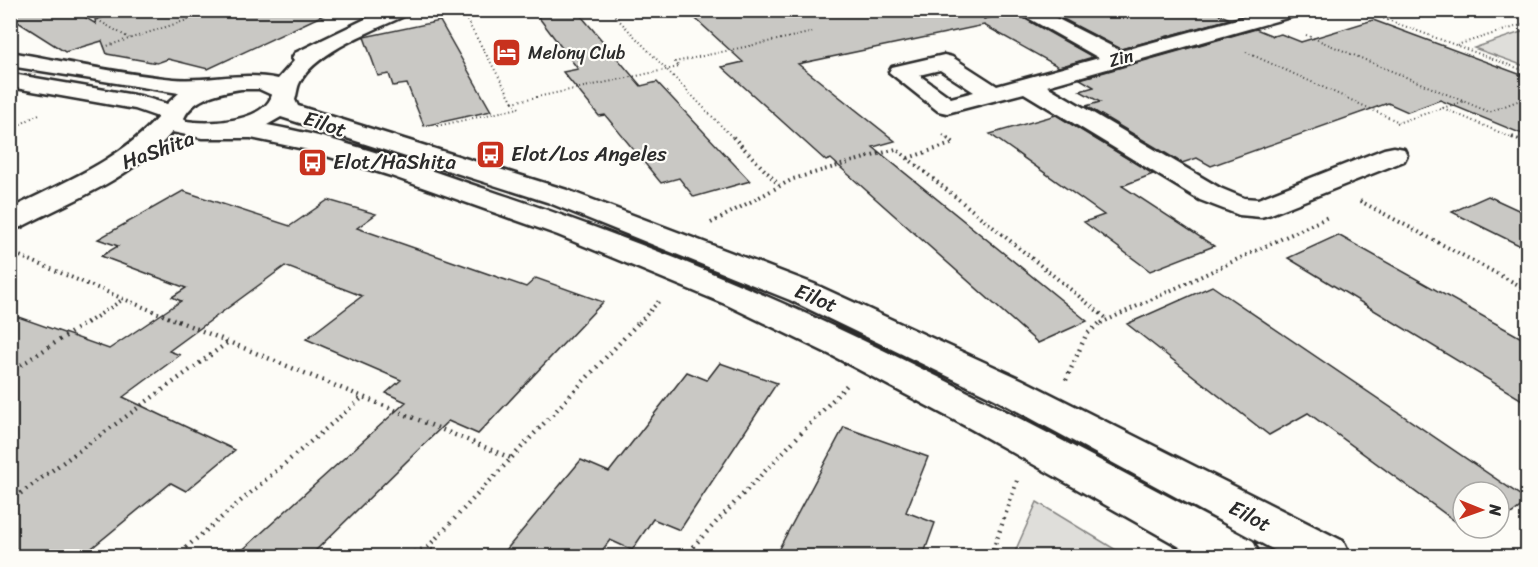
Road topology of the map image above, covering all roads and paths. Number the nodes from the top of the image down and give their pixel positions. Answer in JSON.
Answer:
{"nodes":[{"id":1,"x":80,"y":10,"type":"edge"},
{"id":2,"x":119,"y":10,"type":"edge"},
{"id":3,"x":218,"y":10,"type":"edge"},
{"id":4,"x":401,"y":10,"type":"edge"},
{"id":5,"x":609,"y":10,"type":"edge"},
{"id":6,"x":1024,"y":10,"type":"edge"},
{"id":7,"x":1294,"y":10,"type":"edge"},
{"id":8,"x":1361,"y":10,"type":"edge"},
{"id":9,"x":462,"y":11,"type":"edge"},
{"id":10,"x":93,"y":18,"type":"junction"},
{"id":11,"x":1266,"y":18,"type":"junction"},
{"id":12,"x":1527,"y":24,"type":"edge"},
{"id":13,"x":814,"y":33,"type":"dead end"},
{"id":14,"x":1208,"y":34,"type":"junction"},
{"id":15,"x":130,"y":39,"type":"junction"},
{"id":16,"x":1456,"y":45,"type":"junction"},
{"id":17,"x":323,"y":49,"type":"junction"},
{"id":18,"x":10,"y":59,"type":"edge"},
{"id":19,"x":1119,"y":59,"type":"junction"},
{"id":20,"x":49,"y":65,"type":"junction"},
{"id":21,"x":666,"y":70,"type":"junction"},
{"id":22,"x":1527,"y":72,"type":"edge"},
{"id":23,"x":10,"y":81,"type":"edge"},
{"id":24,"x":228,"y":84,"type":"junction"},
{"id":25,"x":1026,"y":84,"type":"junction"},
{"id":26,"x":994,"y":94,"type":"junction"},
{"id":27,"x":283,"y":96,"type":"junction"},
{"id":28,"x":1527,"y":97,"type":"edge"},
{"id":29,"x":513,"y":102,"type":"junction"},
{"id":30,"x":947,"y":106,"type":"junction"},
{"id":31,"x":1443,"y":108,"type":"dead end"},
{"id":32,"x":172,"y":116,"type":"junction"},
{"id":33,"x":1399,"y":122,"type":"dead end"},
{"id":34,"x":431,"y":127,"type":"dead end"},
{"id":35,"x":219,"y":129,"type":"junction"},
{"id":36,"x":1527,"y":144,"type":"edge"},
{"id":37,"x":1394,"y":155,"type":"dead end"},
{"id":38,"x":908,"y":158,"type":"junction"},
{"id":39,"x":104,"y":170,"type":"junction"},
{"id":40,"x":1325,"y":183,"type":"junction"},
{"id":41,"x":779,"y":185,"type":"junction"},
{"id":42,"x":1361,"y":202,"type":"junction"},
{"id":43,"x":1351,"y":207,"type":"dead end"},
{"id":44,"x":1329,"y":216,"type":"dead end"},
{"id":45,"x":10,"y":221,"type":"edge"},
{"id":46,"x":10,"y":252,"type":"edge"},
{"id":47,"x":681,"y":259,"type":"junction"},
{"id":48,"x":1527,"y":290,"type":"edge"},
{"id":49,"x":123,"y":300,"type":"junction"},
{"id":50,"x":1106,"y":318,"type":"junction"},
{"id":51,"x":227,"y":342,"type":"junction"},
{"id":52,"x":871,"y":359,"type":"junction"},
{"id":53,"x":10,"y":372,"type":"edge"},
{"id":54,"x":362,"y":398,"type":"junction"},
{"id":55,"x":1052,"y":412,"type":"junction"},
{"id":56,"x":1029,"y":442,"type":"junction"},
{"id":57,"x":511,"y":458,"type":"junction"},
{"id":58,"x":10,"y":501,"type":"edge"},
{"id":59,"x":427,"y":548,"type":"junction"},
{"id":60,"x":176,"y":556,"type":"edge"},
{"id":61,"x":402,"y":556,"type":"edge"},
{"id":62,"x":444,"y":556,"type":"edge"},
{"id":63,"x":684,"y":556,"type":"edge"},
{"id":64,"x":991,"y":556,"type":"edge"},
{"id":65,"x":1237,"y":556,"type":"edge"},
{"id":66,"x":1328,"y":556,"type":"edge"}],
"edges":[{"from":1,"to":10,"type":"path"},
{"from":2,"to":10,"type":"path"},
{"from":3,"to":15,"type":"path"},
{"from":4,"to":17,"type":"street"},
{"from":5,"to":21,"type":"path"},
{"from":6,"to":19,"type":"street"},
{"from":7,"to":11,"type":"street","name":"Zin"},
{"from":8,"to":16,"type":"path"},
{"from":9,"to":29,"type":"path"},
{"from":10,"to":15,"type":"path"},
{"from":11,"to":14,"type":"street","name":"Zin"},
{"from":11,"to":28,"type":"path"},
{"from":12,"to":16,"type":"path"},
{"from":13,"to":21,"type":"path"},
{"from":14,"to":19,"type":"street","name":"Zin"},
{"from":14,"to":33,"type":"path"},
{"from":15,"to":20,"type":"path"},
{"from":16,"to":22,"type":"path"},
{"from":17,"to":24,"type":"street","name":"HaShita"},
{"from":17,"to":27,"type":"street","name":"HaShita"},
{"from":18,"to":20,"type":"street"},
{"from":19,"to":25,"type":"street","name":"Zin"},
{"from":20,"to":24,"type":"street"},
{"from":21,"to":29,"type":"path"},
{"from":21,"to":41,"type":"path"},
{"from":23,"to":32,"type":"street"},
{"from":24,"to":27,"type":"street"},
{"from":24,"to":32,"type":"street","name":"HaShita"},
{"from":25,"to":26,"type":"street","name":"Zin"},
{"from":25,"to":40,"type":"street"},
{"from":26,"to":30,"type":"street","name":"Zin"},
{"from":26,"to":30,"type":"street"},
{"from":27,"to":35,"type":"street","name":"HaShita"},
{"from":27,"to":47,"type":"street","name":"Eilot"},
{"from":29,"to":34,"type":"path"},
{"from":30,"to":38,"type":"path"},
{"from":31,"to":36,"type":"path"},
{"from":32,"to":35,"type":"street","name":"Eilot"},
{"from":32,"to":39,"type":"street","name":"HaShita"},
{"from":35,"to":39,"type":"street","name":"HaShita"},
{"from":35,"to":47,"type":"street","name":"Eilot"},
{"from":37,"to":40,"type":"street"},
{"from":38,"to":41,"type":"path"},
{"from":38,"to":50,"type":"path"},
{"from":39,"to":45,"type":"street","name":"HaShita"},
{"from":40,"to":42,"type":"path"},
{"from":41,"to":47,"type":"path"},
{"from":42,"to":43,"type":"path"},
{"from":42,"to":48,"type":"path"},
{"from":44,"to":50,"type":"path"},
{"from":46,"to":49,"type":"path"},
{"from":47,"to":52,"type":"street","name":"Eilot"},
{"from":47,"to":55,"type":"street","name":"Eilot"},
{"from":47,"to":57,"type":"path"},
{"from":49,"to":51,"type":"path"},
{"from":49,"to":53,"type":"path"},
{"from":50,"to":55,"type":"path"},
{"from":51,"to":54,"type":"path"},
{"from":51,"to":58,"type":"path"},
{"from":52,"to":56,"type":"street","name":"Eilot"},
{"from":52,"to":63,"type":"path"},
{"from":54,"to":57,"type":"path"},
{"from":54,"to":60,"type":"path"},
{"from":55,"to":66,"type":"street","name":"Eilot"},
{"from":56,"to":64,"type":"path"},
{"from":56,"to":65,"type":"street","name":"Eilot"},
{"from":57,"to":59,"type":"path"},
{"from":59,"to":61,"type":"path"},
{"from":59,"to":62,"type":"path"}]}
